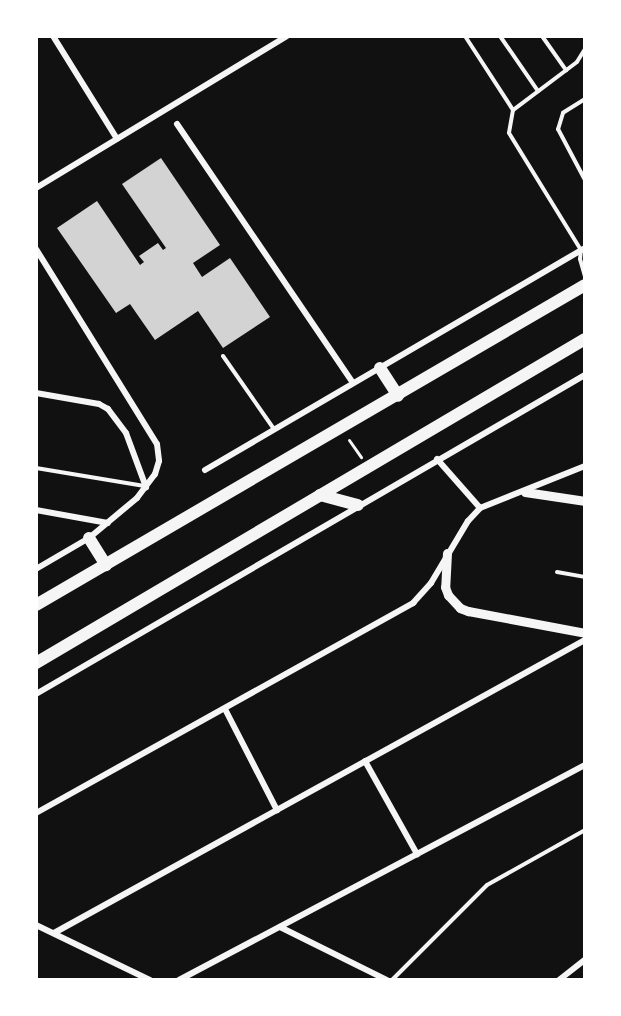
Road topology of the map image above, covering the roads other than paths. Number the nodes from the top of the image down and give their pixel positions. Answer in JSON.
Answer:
{"nodes":[{"id":1,"x":54,"y":36,"type":"edge"},
{"id":2,"x":287,"y":36,"type":"edge"},
{"id":3,"x":465,"y":36,"type":"edge"},
{"id":4,"x":500,"y":36,"type":"edge"},
{"id":5,"x":542,"y":36,"type":"edge"},
{"id":6,"x":585,"y":49,"type":"edge"},
{"id":7,"x":566,"y":70,"type":"junction"},
{"id":8,"x":537,"y":92,"type":"junction"},
{"id":9,"x":585,"y":99,"type":"edge"},
{"id":10,"x":513,"y":110,"type":"junction"},
{"id":11,"x":177,"y":124,"type":"dead end"},
{"id":12,"x":117,"y":139,"type":"junction"},
{"id":13,"x":585,"y":180,"type":"edge"},
{"id":14,"x":36,"y":188,"type":"edge"},
{"id":15,"x":36,"y":249,"type":"edge"},
{"id":16,"x":584,"y":250,"type":"edge"},
{"id":17,"x":585,"y":277,"type":"edge"},
{"id":18,"x":585,"y":285,"type":"edge"},
{"id":19,"x":585,"y":339,"type":"edge"},
{"id":20,"x":223,"y":356,"type":"dead end"},
{"id":21,"x":380,"y":368,"type":"junction"},
{"id":22,"x":585,"y":375,"type":"edge"},
{"id":23,"x":354,"y":383,"type":"junction"},
{"id":24,"x":36,"y":393,"type":"edge"},
{"id":25,"x":398,"y":396,"type":"junction"},
{"id":26,"x":274,"y":430,"type":"junction"},
{"id":27,"x":437,"y":459,"type":"junction"},
{"id":28,"x":585,"y":466,"type":"edge"},
{"id":29,"x":36,"y":468,"type":"edge"},
{"id":30,"x":205,"y":470,"type":"dead end"},
{"id":31,"x":146,"y":487,"type":"junction"},
{"id":32,"x":525,"y":492,"type":"junction"},
{"id":33,"x":320,"y":495,"type":"junction"},
{"id":34,"x":585,"y":501,"type":"edge"},
{"id":35,"x":358,"y":505,"type":"junction"},
{"id":36,"x":480,"y":508,"type":"junction"},
{"id":37,"x":36,"y":510,"type":"edge"},
{"id":38,"x":108,"y":523,"type":"junction"},
{"id":39,"x":89,"y":538,"type":"junction"},
{"id":40,"x":447,"y":553,"type":"junction"},
{"id":41,"x":106,"y":565,"type":"junction"},
{"id":42,"x":36,"y":568,"type":"edge"},
{"id":43,"x":557,"y":572,"type":"dead end"},
{"id":44,"x":585,"y":577,"type":"edge"},
{"id":45,"x":36,"y":605,"type":"edge"},
{"id":46,"x":585,"y":633,"type":"edge"},
{"id":47,"x":585,"y":640,"type":"edge"},
{"id":48,"x":36,"y":663,"type":"edge"},
{"id":49,"x":36,"y":694,"type":"edge"},
{"id":50,"x":225,"y":709,"type":"junction"},
{"id":51,"x":365,"y":761,"type":"junction"},
{"id":52,"x":585,"y":765,"type":"edge"},
{"id":53,"x":278,"y":810,"type":"junction"},
{"id":54,"x":36,"y":813,"type":"edge"},
{"id":55,"x":585,"y":831,"type":"edge"},
{"id":56,"x":417,"y":854,"type":"junction"},
{"id":57,"x":36,"y":925,"type":"edge"},
{"id":58,"x":280,"y":927,"type":"junction"},
{"id":59,"x":54,"y":933,"type":"junction"},
{"id":60,"x":585,"y":960,"type":"edge"},
{"id":61,"x":150,"y":980,"type":"edge"},
{"id":62,"x":179,"y":980,"type":"edge"},
{"id":63,"x":387,"y":980,"type":"edge"},
{"id":64,"x":392,"y":980,"type":"edge"},
{"id":65,"x":559,"y":980,"type":"edge"}],
"edges":[{"from":1,"to":12,"type":"street"},
{"from":2,"to":12,"type":"street"},
{"from":3,"to":10,"type":"lane"},
{"from":4,"to":8,"type":"lane"},
{"from":5,"to":7,"type":"lane"},
{"from":6,"to":7,"type":"lane"},
{"from":7,"to":8,"type":"lane"},
{"from":8,"to":10,"type":"lane"},
{"from":9,"to":13,"type":"lane"},
{"from":10,"to":16,"type":"lane"},
{"from":11,"to":23,"type":"street"},
{"from":12,"to":14,"type":"street"},
{"from":15,"to":31,"type":"street"},
{"from":16,"to":17,"type":"lane"},
{"from":16,"to":21,"type":"street"},
{"from":18,"to":25,"type":"main road"},
{"from":19,"to":33,"type":"main road"},
{"from":20,"to":26,"type":"lane"},
{"from":21,"to":23,"type":"street"},
{"from":21,"to":25,"type":"main road"},
{"from":22,"to":27,"type":"street"},
{"from":23,"to":26,"type":"street"},
{"from":24,"to":31,"type":"street"},
{"from":25,"to":41,"type":"main road"},
{"from":26,"to":30,"type":"street"},
{"from":27,"to":35,"type":"street"},
{"from":27,"to":36,"type":"street"},
{"from":28,"to":32,"type":"street"},
{"from":29,"to":31,"type":"lane"},
{"from":31,"to":38,"type":"street"},
{"from":32,"to":34,"type":"street"},
{"from":32,"to":36,"type":"street"},
{"from":33,"to":35,"type":"main road"},
{"from":33,"to":48,"type":"main road"},
{"from":35,"to":49,"type":"street"},
{"from":36,"to":40,"type":"street"},
{"from":37,"to":38,"type":"street"},
{"from":38,"to":39,"type":"street"},
{"from":39,"to":41,"type":"main road"},
{"from":39,"to":42,"type":"street"},
{"from":40,"to":46,"type":"street"},
{"from":40,"to":50,"type":"street"},
{"from":41,"to":45,"type":"main road"},
{"from":43,"to":44,"type":"lane"},
{"from":47,"to":51,"type":"street"},
{"from":50,"to":53,"type":"street"},
{"from":50,"to":54,"type":"street"},
{"from":51,"to":53,"type":"street"},
{"from":51,"to":56,"type":"street"},
{"from":52,"to":56,"type":"street"},
{"from":53,"to":59,"type":"street"},
{"from":55,"to":64,"type":"lane"},
{"from":56,"to":58,"type":"street"},
{"from":57,"to":59,"type":"street"},
{"from":58,"to":62,"type":"street"},
{"from":58,"to":63,"type":"street"},
{"from":59,"to":61,"type":"street"},
{"from":60,"to":65,"type":"street"}]}
